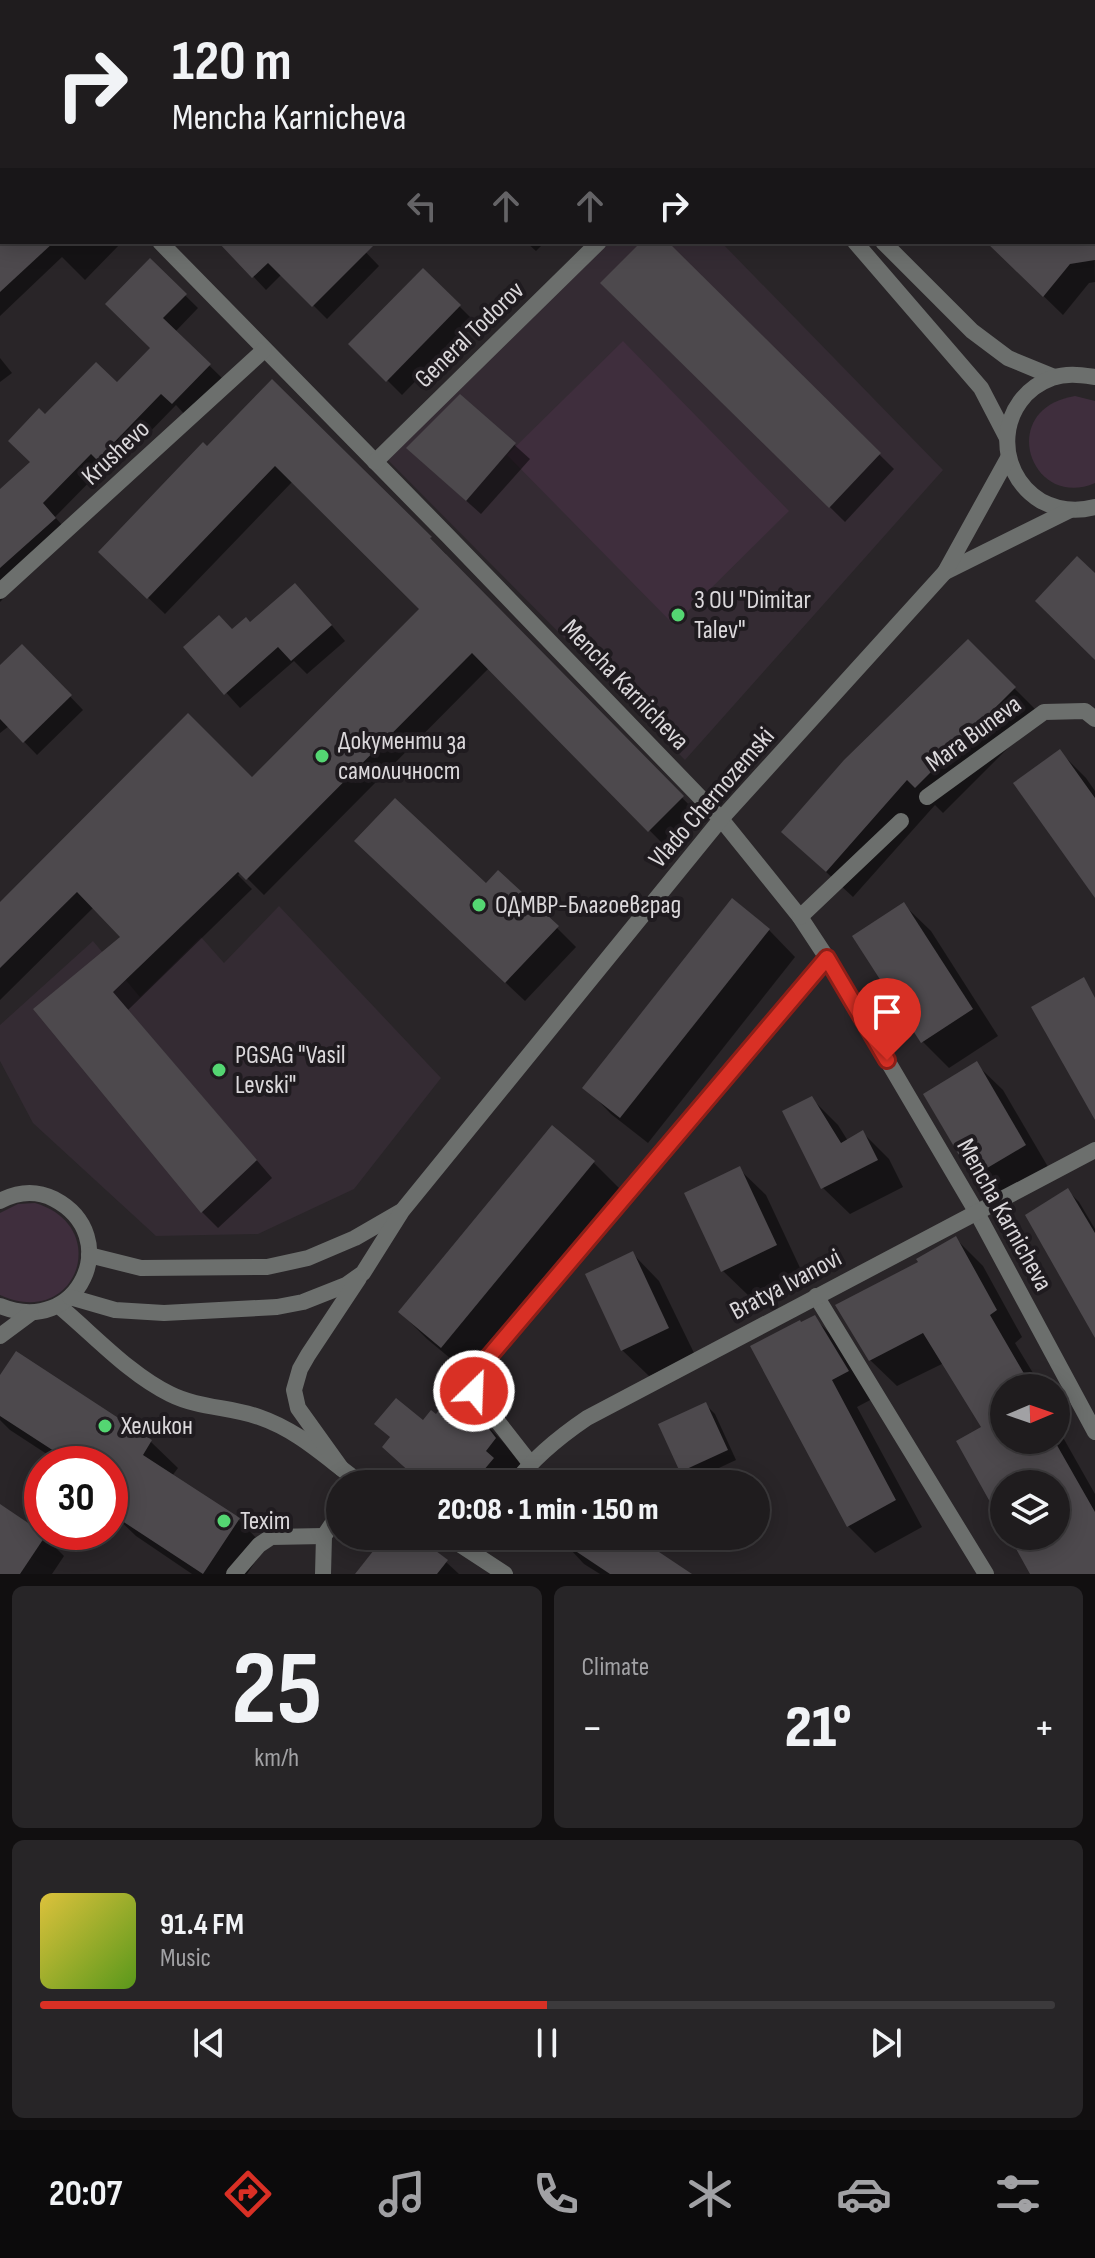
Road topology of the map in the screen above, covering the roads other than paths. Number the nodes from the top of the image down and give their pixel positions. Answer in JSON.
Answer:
{"nodes":[{"id":1,"x":162,"y":244,"type":"edge"},
{"id":2,"x":597,"y":244,"type":"edge"},
{"id":3,"x":857,"y":244,"type":"edge"},
{"id":4,"x":885,"y":244,"type":"edge"},
{"id":5,"x":264,"y":350,"type":"junction"},
{"id":6,"x":1095,"y":366,"type":"edge"},
{"id":7,"x":1076,"y":374,"type":"junction"},
{"id":8,"x":1054,"y":377,"type":"junction"},
{"id":9,"x":1095,"y":377,"type":"edge"},
{"id":10,"x":1007,"y":438,"type":"junction"},
{"id":11,"x":1008,"y":458,"type":"junction"},
{"id":12,"x":375,"y":462,"type":"junction"},
{"id":13,"x":1094,"y":509,"type":"edge"},
{"id":14,"x":1070,"y":510,"type":"junction"},
{"id":15,"x":945,"y":572,"type":"junction"},
{"id":16,"x":0,"y":591,"type":"edge"},
{"id":17,"x":1095,"y":719,"type":"edge"},
{"id":18,"x":927,"y":797,"type":"dead end"},
{"id":19,"x":721,"y":819,"type":"junction"},
{"id":20,"x":901,"y":821,"type":"dead end"},
{"id":21,"x":800,"y":917,"type":"junction"},
{"id":22,"x":827,"y":958,"type":"junction"},
{"id":23,"x":1095,"y":1150,"type":"edge"},
{"id":24,"x":0,"y":1201,"type":"edge"},
{"id":25,"x":402,"y":1211,"type":"junction"},
{"id":26,"x":977,"y":1213,"type":"junction"},
{"id":27,"x":89,"y":1255,"type":"junction"},
{"id":28,"x":363,"y":1273,"type":"junction"},
{"id":29,"x":816,"y":1296,"type":"junction"},
{"id":30,"x":65,"y":1301,"type":"junction"},
{"id":31,"x":0,"y":1306,"type":"edge"},
{"id":32,"x":31,"y":1313,"type":"junction"},
{"id":33,"x":0,"y":1336,"type":"edge"},
{"id":34,"x":1095,"y":1432,"type":"edge"},
{"id":35,"x":530,"y":1463,"type":"junction"},
{"id":36,"x":341,"y":1468,"type":"junction"},
{"id":37,"x":343,"y":1470,"type":"edge"},
{"id":38,"x":525,"y":1470,"type":"edge"},
{"id":39,"x":326,"y":1533,"type":"edge"},
{"id":40,"x":324,"y":1536,"type":"junction"},
{"id":41,"x":479,"y":1550,"type":"edge"},
{"id":42,"x":234,"y":1574,"type":"edge"},
{"id":43,"x":323,"y":1574,"type":"edge"},
{"id":44,"x":505,"y":1574,"type":"edge"},
{"id":45,"x":986,"y":1574,"type":"edge"}],
"edges":[{"from":1,"to":5,"type":"street","name":"Mencha Karnicheva"},
{"from":2,"to":12,"type":"street","name":"General Todorov"},
{"from":3,"to":10,"type":"street"},
{"from":4,"to":8,"type":"street"},
{"from":5,"to":12,"type":"street","name":"Mencha Karnicheva"},
{"from":5,"to":16,"type":"street","name":"Krushevo"},
{"from":6,"to":7,"type":"street"},
{"from":7,"to":8,"type":"street"},
{"from":7,"to":9,"type":"street"},
{"from":8,"to":10,"type":"street"},
{"from":10,"to":11,"type":"street"},
{"from":11,"to":14,"type":"street"},
{"from":11,"to":15,"type":"street","name":"Vlado Chernozemski"},
{"from":12,"to":19,"type":"street","name":"Mencha Karnicheva"},
{"from":13,"to":14,"type":"street"},
{"from":14,"to":15,"type":"street","name":"Vlado Chernozemski"},
{"from":15,"to":19,"type":"street","name":"Vlado Chernozemski"},
{"from":17,"to":18,"type":"street","name":"Mara Buneva"},
{"from":19,"to":21,"type":"street","name":"Mencha Karnicheva"},
{"from":19,"to":25,"type":"street","name":"Vlado Chernozemski"},
{"from":20,"to":21,"type":"street"},
{"from":21,"to":22,"type":"street","name":"Mencha Karnicheva"},
{"from":22,"to":26,"type":"street","name":"Mencha Karnicheva"},
{"from":22,"to":35,"type":"street"},
{"from":23,"to":26,"type":"street","name":"Bratya Ivanovi"},
{"from":24,"to":27,"type":"street"},
{"from":25,"to":27,"type":"street"},
{"from":25,"to":28,"type":"street"},
{"from":26,"to":29,"type":"street","name":"Bratya Ivanovi"},
{"from":26,"to":34,"type":"street","name":"Mencha Karnicheva"},
{"from":27,"to":30,"type":"street"},
{"from":28,"to":30,"type":"street"},
{"from":28,"to":36,"type":"street"},
{"from":29,"to":35,"type":"street","name":"Bratya Ivanovi"},
{"from":29,"to":45,"type":"street"},
{"from":30,"to":32,"type":"street"},
{"from":30,"to":36,"type":"street"},
{"from":31,"to":32,"type":"street"},
{"from":32,"to":33,"type":"street"},
{"from":35,"to":38,"type":"street","name":"Bratya Ivanovi"},
{"from":36,"to":37,"type":"street"},
{"from":39,"to":40,"type":"street"},
{"from":40,"to":42,"type":"street"},
{"from":40,"to":43,"type":"street"},
{"from":41,"to":44,"type":"street"}]}
